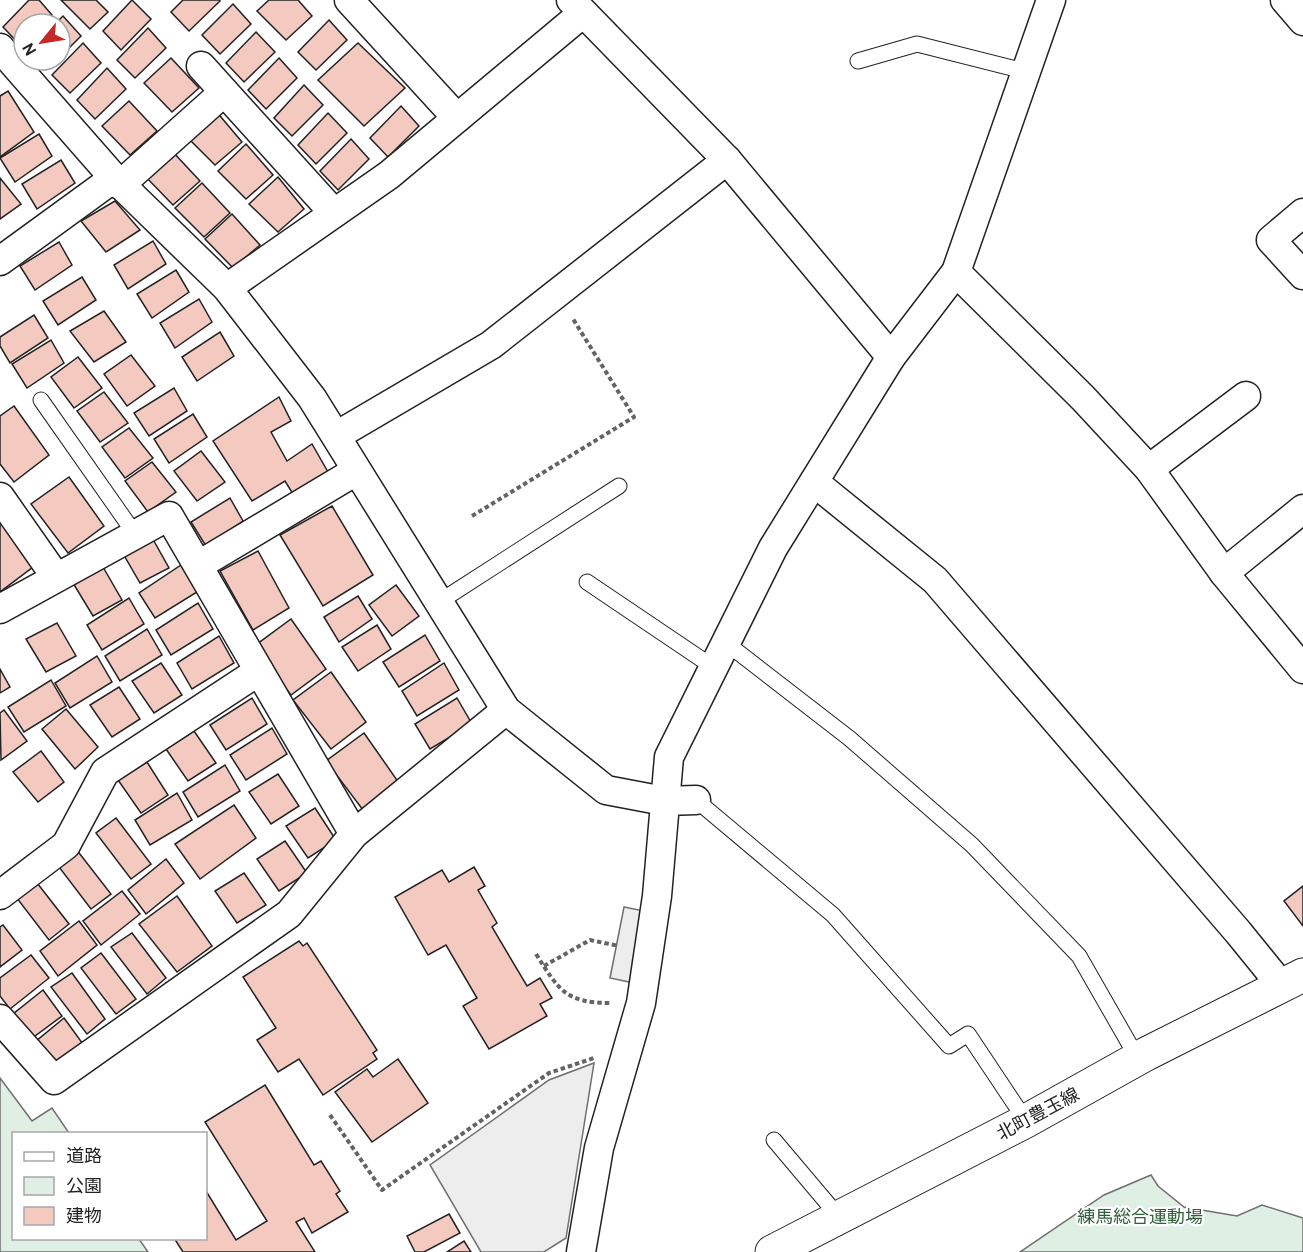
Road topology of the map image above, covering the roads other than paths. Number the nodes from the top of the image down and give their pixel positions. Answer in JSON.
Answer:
{"nodes":[{"id":1,"x":349,"y":0,"type":"edge"},
{"id":2,"x":1050,"y":0,"type":"edge"},
{"id":3,"x":1285,"y":0,"type":"edge"},
{"id":4,"x":577,"y":7,"type":"edge"},
{"id":5,"x":1303,"y":21,"type":"edge"},
{"id":6,"x":0,"y":48,"type":"edge"},
{"id":7,"x":858,"y":62,"type":"dead end"},
{"id":8,"x":201,"y":66,"type":"dead end"},
{"id":9,"x":1028,"y":72,"type":"junction"},
{"id":10,"x":224,"y":92,"type":"junction"},
{"id":11,"x":457,"y":118,"type":"junction"},
{"id":12,"x":727,"y":160,"type":"junction"},
{"id":13,"x":117,"y":182,"type":"junction"},
{"id":14,"x":334,"y":213,"type":"junction"},
{"id":15,"x":1303,"y":213,"type":"edge"},
{"id":16,"x":0,"y":261,"type":"edge"},
{"id":17,"x":956,"y":272,"type":"junction"},
{"id":18,"x":1303,"y":275,"type":"edge"},
{"id":19,"x":227,"y":288,"type":"junction"},
{"id":20,"x":891,"y":357,"type":"junction"},
{"id":21,"x":1246,"y":396,"type":"dead end"},
{"id":22,"x":41,"y":400,"type":"dead end"},
{"id":23,"x":336,"y":436,"type":"junction"},
{"id":24,"x":1149,"y":469,"type":"junction"},
{"id":25,"x":356,"y":471,"type":"junction"},
{"id":26,"x":814,"y":482,"type":"junction"},
{"id":27,"x":619,"y":486,"type":"dead end"},
{"id":28,"x":0,"y":497,"type":"edge"},
{"id":29,"x":1303,"y":509,"type":"edge"},
{"id":30,"x":135,"y":534,"type":"junction"},
{"id":31,"x":199,"y":566,"type":"junction"},
{"id":32,"x":1224,"y":573,"type":"junction"},
{"id":33,"x":56,"y":577,"type":"junction"},
{"id":34,"x":587,"y":582,"type":"dead end"},
{"id":35,"x":439,"y":602,"type":"junction"},
{"id":36,"x":0,"y":609,"type":"edge"},
{"id":37,"x":719,"y":655,"type":"junction"},
{"id":38,"x":1303,"y":669,"type":"edge"},
{"id":39,"x":259,"y":671,"type":"junction"},
{"id":40,"x":506,"y":710,"type":"junction"},
{"id":41,"x":696,"y":800,"type":"joint"},
{"id":42,"x":664,"y":801,"type":"junction"},
{"id":43,"x":354,"y":834,"type":"junction"},
{"id":44,"x":0,"y":895,"type":"edge"},
{"id":45,"x":1292,"y":980,"type":"edge"},
{"id":46,"x":0,"y":1019,"type":"edge"},
{"id":47,"x":1138,"y":1059,"type":"junction"},
{"id":48,"x":1026,"y":1121,"type":"junction"},
{"id":49,"x":774,"y":1140,"type":"dead end"},
{"id":50,"x":839,"y":1217,"type":"junction"},
{"id":51,"x":581,"y":1252,"type":"edge"},
{"id":52,"x":772,"y":1252,"type":"edge"}],
"edges":[{"from":1,"to":11,"type":"street"},
{"from":2,"to":9,"type":"street"},
{"from":3,"to":5,"type":"street"},
{"from":4,"to":11,"type":"street"},
{"from":4,"to":12,"type":"street"},
{"from":6,"to":13,"type":"street"},
{"from":7,"to":9,"type":"lane"},
{"from":8,"to":10,"type":"street"},
{"from":9,"to":17,"type":"street"},
{"from":10,"to":13,"type":"street"},
{"from":10,"to":14,"type":"street"},
{"from":11,"to":14,"type":"street"},
{"from":12,"to":20,"type":"street"},
{"from":12,"to":23,"type":"street"},
{"from":13,"to":16,"type":"street"},
{"from":13,"to":19,"type":"street"},
{"from":14,"to":19,"type":"street"},
{"from":15,"to":18,"type":"street"},
{"from":17,"to":20,"type":"street"},
{"from":17,"to":24,"type":"street"},
{"from":19,"to":23,"type":"street"},
{"from":20,"to":26,"type":"street"},
{"from":21,"to":24,"type":"street"},
{"from":22,"to":30,"type":"lane"},
{"from":23,"to":25,"type":"street"},
{"from":24,"to":32,"type":"street"},
{"from":25,"to":31,"type":"street"},
{"from":25,"to":35,"type":"street"},
{"from":26,"to":37,"type":"street"},
{"from":26,"to":45,"type":"street"},
{"from":27,"to":35,"type":"lane"},
{"from":28,"to":33,"type":"street"},
{"from":29,"to":32,"type":"street"},
{"from":30,"to":31,"type":"street"},
{"from":30,"to":33,"type":"street"},
{"from":31,"to":39,"type":"street"},
{"from":32,"to":38,"type":"street"},
{"from":33,"to":36,"type":"street"},
{"from":34,"to":37,"type":"lane"},
{"from":35,"to":40,"type":"street"},
{"from":37,"to":42,"type":"street"},
{"from":37,"to":47,"type":"lane"},
{"from":39,"to":43,"type":"street"},
{"from":39,"to":44,"type":"street"},
{"from":40,"to":42,"type":"street"},
{"from":40,"to":43,"type":"street"},
{"from":41,"to":42,"type":"street"},
{"from":41,"to":48,"type":"lane"},
{"from":42,"to":51,"type":"street"},
{"from":43,"to":46,"type":"street"},
{"from":45,"to":47,"type":"main road","name":"北町豊玉線"},
{"from":47,"to":48,"type":"main road","name":"北町豊玉線"},
{"from":48,"to":50,"type":"main road","name":"北町豊玉線"},
{"from":49,"to":50,"type":"lane"},
{"from":50,"to":52,"type":"main road","name":"北町豊玉線"}]}
